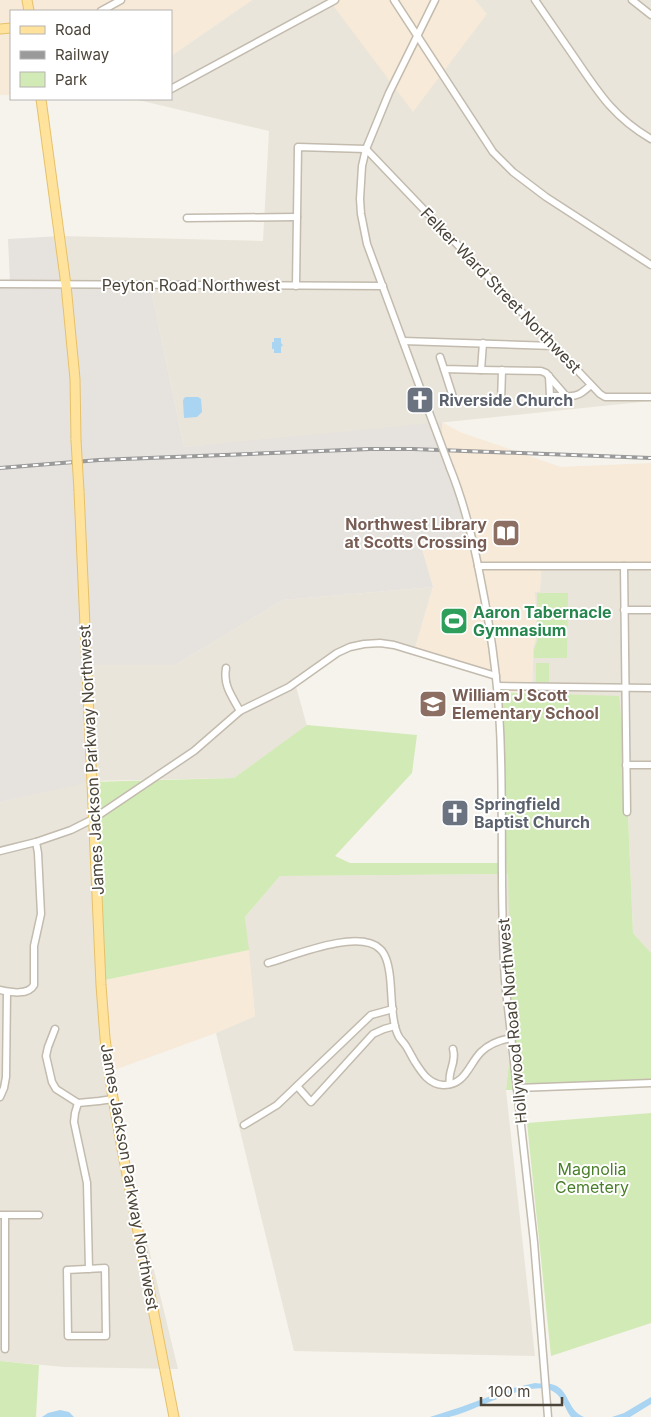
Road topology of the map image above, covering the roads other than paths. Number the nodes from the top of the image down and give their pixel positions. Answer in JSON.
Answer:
{"nodes":[{"id":1,"x":120,"y":0,"type":"edge"},
{"id":2,"x":335,"y":0,"type":"edge"},
{"id":3,"x":394,"y":0,"type":"edge"},
{"id":4,"x":435,"y":0,"type":"edge"},
{"id":5,"x":535,"y":0,"type":"edge"},
{"id":6,"x":632,"y":0,"type":"edge"},
{"id":7,"x":103,"y":10,"type":"edge"},
{"id":8,"x":651,"y":15,"type":"edge"},
{"id":9,"x":417,"y":37,"type":"junction"},
{"id":10,"x":172,"y":88,"type":"edge"},
{"id":11,"x":40,"y":100,"type":"edge"},
{"id":12,"x":651,"y":139,"type":"edge"},
{"id":13,"x":366,"y":149,"type":"junction"},
{"id":14,"x":297,"y":217,"type":"junction"},
{"id":15,"x":188,"y":218,"type":"dead end"},
{"id":16,"x":651,"y":265,"type":"edge"},
{"id":17,"x":0,"y":284,"type":"edge"},
{"id":18,"x":66,"y":285,"type":"junction"},
{"id":19,"x":296,"y":286,"type":"junction"},
{"id":20,"x":383,"y":286,"type":"junction"},
{"id":21,"x":403,"y":341,"type":"junction"},
{"id":22,"x":482,"y":344,"type":"junction"},
{"id":23,"x":554,"y":346,"type":"junction"},
{"id":24,"x":440,"y":357,"type":"dead end"},
{"id":25,"x":444,"y":369,"type":"junction"},
{"id":26,"x":481,"y":370,"type":"junction"},
{"id":27,"x":502,"y":370,"type":"junction"},
{"id":28,"x":549,"y":376,"type":"junction"},
{"id":29,"x":591,"y":385,"type":"junction"},
{"id":30,"x":566,"y":396,"type":"junction"},
{"id":31,"x":453,"y":397,"type":"dead end"},
{"id":32,"x":651,"y":397,"type":"edge"},
{"id":33,"x":501,"y":403,"type":"dead end"},
{"id":34,"x":478,"y":566,"type":"junction"},
{"id":35,"x":624,"y":566,"type":"junction"},
{"id":36,"x":651,"y":566,"type":"edge"},
{"id":37,"x":624,"y":610,"type":"junction"},
{"id":38,"x":651,"y":610,"type":"edge"},
{"id":39,"x":226,"y":668,"type":"dead end"},
{"id":40,"x":496,"y":676,"type":"junction"},
{"id":41,"x":498,"y":686,"type":"junction"},
{"id":42,"x":624,"y":688,"type":"junction"},
{"id":43,"x":651,"y":688,"type":"edge"},
{"id":44,"x":240,"y":711,"type":"junction"},
{"id":45,"x":626,"y":765,"type":"junction"},
{"id":46,"x":651,"y":765,"type":"edge"},
{"id":47,"x":627,"y":812,"type":"dead end"},
{"id":48,"x":93,"y":819,"type":"junction"},
{"id":49,"x":36,"y":842,"type":"junction"},
{"id":50,"x":0,"y":851,"type":"edge"},
{"id":51,"x":268,"y":963,"type":"dead end"},
{"id":52,"x":3,"y":991,"type":"edge"},
{"id":53,"x":393,"y":1009,"type":"junction"},
{"id":54,"x":395,"y":1026,"type":"junction"},
{"id":55,"x":55,"y":1028,"type":"dead end"},
{"id":56,"x":511,"y":1038,"type":"junction"},
{"id":57,"x":453,"y":1049,"type":"dead end"},
{"id":58,"x":3,"y":1056,"type":"edge"},
{"id":59,"x":651,"y":1083,"type":"edge"},
{"id":60,"x":450,"y":1084,"type":"junction"},
{"id":61,"x":297,"y":1086,"type":"junction"},
{"id":62,"x":517,"y":1088,"type":"junction"},
{"id":63,"x":0,"y":1097,"type":"edge"},
{"id":64,"x":114,"y":1099,"type":"junction"},
{"id":65,"x":78,"y":1103,"type":"junction"},
{"id":66,"x":244,"y":1126,"type":"dead end"},
{"id":67,"x":3,"y":1215,"type":"edge"},
{"id":68,"x":39,"y":1215,"type":"dead end"},
{"id":69,"x":89,"y":1269,"type":"junction"},
{"id":70,"x":3,"y":1314,"type":"edge"},
{"id":71,"x":5,"y":1349,"type":"dead end"},
{"id":72,"x":174,"y":1417,"type":"edge"},
{"id":73,"x":548,"y":1417,"type":"edge"}],
"edges":[{"from":1,"to":7,"type":"street"},
{"from":2,"to":10,"type":"street"},
{"from":3,"to":9,"type":"street"},
{"from":4,"to":9,"type":"street","name":"Hollywood Road Northwest"},
{"from":5,"to":12,"type":"street"},
{"from":6,"to":8,"type":"street"},
{"from":9,"to":13,"type":"street","name":"Hollywood Road Northwest"},
{"from":9,"to":16,"type":"street"},
{"from":11,"to":18,"type":"main road","name":"James Jackson Parkway Northwest"},
{"from":13,"to":14,"type":"street"},
{"from":13,"to":20,"type":"street","name":"Hollywood Road Northwest"},
{"from":13,"to":23,"type":"street","name":"Felker Ward Street Northwest"},
{"from":14,"to":15,"type":"street"},
{"from":14,"to":19,"type":"street"},
{"from":17,"to":18,"type":"street","name":"Peyton Road Northwest"},
{"from":18,"to":19,"type":"street","name":"Peyton Road Northwest"},
{"from":18,"to":48,"type":"main road","name":"James Jackson Parkway Northwest","bridge":true},
{"from":19,"to":20,"type":"street","name":"Peyton Road Northwest"},
{"from":20,"to":21,"type":"street","name":"Hollywood Road Northwest"},
{"from":21,"to":22,"type":"street"},
{"from":21,"to":34,"type":"street","name":"Hollywood Road Northwest","bridge":true},
{"from":22,"to":23,"type":"street"},
{"from":22,"to":26,"type":"street"},
{"from":23,"to":29,"type":"street","name":"Felker Ward Street Northwest"},
{"from":24,"to":25,"type":"street"},
{"from":25,"to":26,"type":"street"},
{"from":25,"to":31,"type":"street"},
{"from":26,"to":27,"type":"street"},
{"from":27,"to":28,"type":"street"},
{"from":27,"to":33,"type":"street"},
{"from":28,"to":30,"type":"street"},
{"from":28,"to":30,"type":"street"},
{"from":29,"to":30,"type":"street"},
{"from":29,"to":32,"type":"street","name":"Felker Ward Street Northwest"},
{"from":34,"to":35,"type":"street"},
{"from":34,"to":40,"type":"street","name":"Hollywood Road Northwest"},
{"from":35,"to":36,"type":"street"},
{"from":35,"to":37,"type":"street"},
{"from":37,"to":38,"type":"street"},
{"from":37,"to":42,"type":"street"},
{"from":39,"to":44,"type":"street"},
{"from":40,"to":41,"type":"street","name":"Hollywood Road Northwest"},
{"from":40,"to":44,"type":"street"},
{"from":41,"to":42,"type":"street"},
{"from":41,"to":56,"type":"street","name":"Hollywood Road Northwest"},
{"from":42,"to":43,"type":"street"},
{"from":42,"to":45,"type":"street"},
{"from":44,"to":48,"type":"street"},
{"from":45,"to":46,"type":"street"},
{"from":45,"to":47,"type":"street"},
{"from":48,"to":49,"type":"street"},
{"from":48,"to":64,"type":"main road","name":"James Jackson Parkway Northwest"},
{"from":49,"to":50,"type":"street"},
{"from":49,"to":52,"type":"street"},
{"from":51,"to":53,"type":"street"},
{"from":52,"to":58,"type":"street"},
{"from":53,"to":54,"type":"street"},
{"from":53,"to":61,"type":"street"},
{"from":54,"to":60,"type":"street"},
{"from":54,"to":61,"type":"street"},
{"from":55,"to":65,"type":"street"},
{"from":56,"to":60,"type":"street"},
{"from":56,"to":62,"type":"street","name":"Hollywood Road Northwest"},
{"from":57,"to":60,"type":"street"},
{"from":58,"to":63,"type":"street"},
{"from":59,"to":62,"type":"street"},
{"from":61,"to":66,"type":"street"},
{"from":62,"to":73,"type":"street","name":"Hollywood Road Northwest"},
{"from":64,"to":65,"type":"street"},
{"from":64,"to":72,"type":"main road","name":"James Jackson Parkway Northwest"},
{"from":65,"to":69,"type":"street"},
{"from":67,"to":68,"type":"street"},
{"from":67,"to":70,"type":"street"},
{"from":69,"to":69,"type":"street"},
{"from":70,"to":71,"type":"street"}]}
